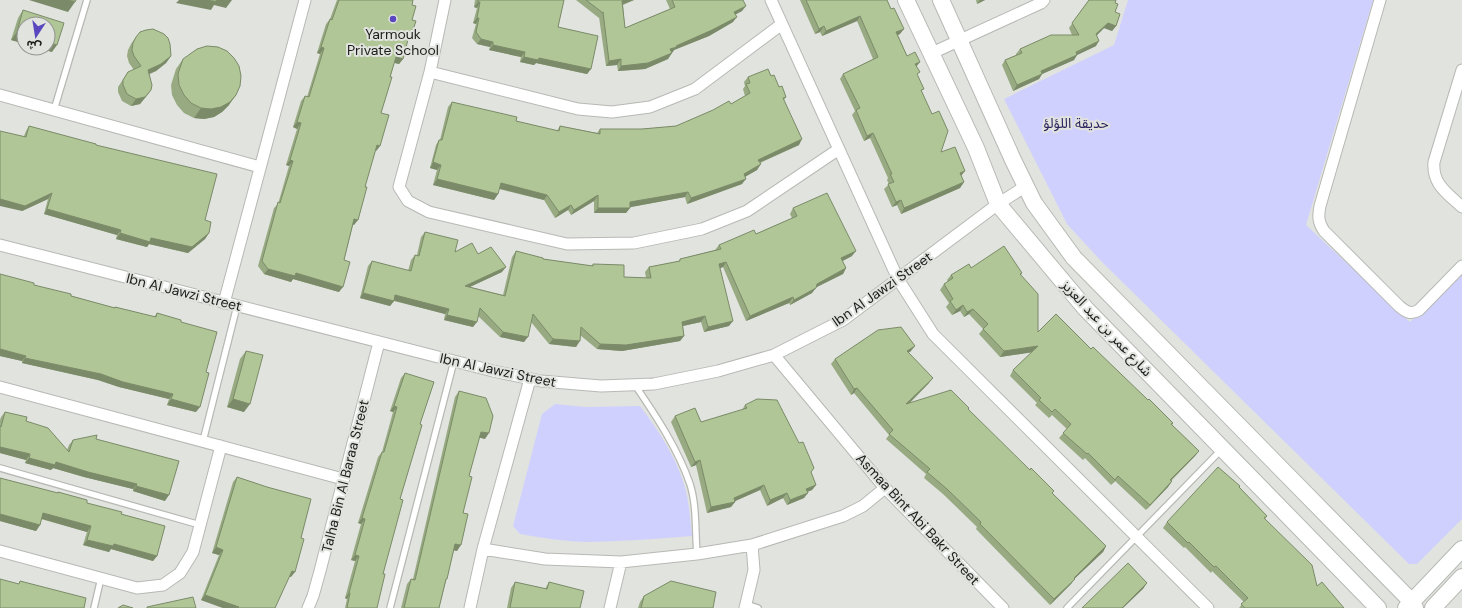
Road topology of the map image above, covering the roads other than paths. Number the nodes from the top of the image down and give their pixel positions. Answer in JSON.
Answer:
{"nodes":[{"id":1,"x":88,"y":0,"type":"edge"},
{"id":2,"x":304,"y":0,"type":"edge"},
{"id":3,"x":445,"y":0,"type":"edge"},
{"id":4,"x":771,"y":0,"type":"edge"},
{"id":5,"x":906,"y":0,"type":"edge"},
{"id":6,"x":941,"y":0,"type":"edge"},
{"id":7,"x":1044,"y":0,"type":"edge"},
{"id":8,"x":1380,"y":0,"type":"edge"},
{"id":9,"x":782,"y":24,"type":"junction"},
{"id":10,"x":960,"y":41,"type":"junction"},
{"id":11,"x":932,"y":53,"type":"junction"},
{"id":12,"x":1462,"y":70,"type":"edge"},
{"id":13,"x":430,"y":72,"type":"junction"},
{"id":14,"x":1459,"y":92,"type":"edge"},
{"id":15,"x":0,"y":96,"type":"edge"},
{"id":16,"x":54,"y":110,"type":"junction"},
{"id":17,"x":839,"y":149,"type":"junction"},
{"id":18,"x":260,"y":167,"type":"junction"},
{"id":19,"x":1026,"y":186,"type":"junction"},
{"id":20,"x":998,"y":204,"type":"junction"},
{"id":21,"x":1462,"y":207,"type":"edge"},
{"id":22,"x":0,"y":245,"type":"edge"},
{"id":23,"x":1462,"y":266,"type":"edge"},
{"id":24,"x":898,"y":279,"type":"junction"},
{"id":25,"x":224,"y":303,"type":"junction"},
{"id":26,"x":236,"y":306,"type":"junction"},
{"id":27,"x":379,"y":342,"type":"junction"},
{"id":28,"x":774,"y":355,"type":"junction"},
{"id":29,"x":454,"y":361,"type":"junction"},
{"id":30,"x":530,"y":379,"type":"junction"},
{"id":31,"x":635,"y":385,"type":"junction"},
{"id":32,"x":0,"y":387,"type":"edge"},
{"id":33,"x":203,"y":441,"type":"junction"},
{"id":34,"x":221,"y":446,"type":"junction"},
{"id":35,"x":1222,"y":449,"type":"junction"},
{"id":36,"x":0,"y":468,"type":"edge"},
{"id":37,"x":343,"y":479,"type":"junction"},
{"id":38,"x":885,"y":488,"type":"junction"},
{"id":39,"x":200,"y":525,"type":"junction"},
{"id":40,"x":1136,"y":537,"type":"junction"},
{"id":41,"x":752,"y":545,"type":"junction"},
{"id":42,"x":484,"y":549,"type":"junction"},
{"id":43,"x":1462,"y":549,"type":"edge"},
{"id":44,"x":0,"y":552,"type":"edge"},
{"id":45,"x":696,"y":554,"type":"junction"},
{"id":46,"x":621,"y":562,"type":"junction"},
{"id":47,"x":1462,"y":577,"type":"edge"},
{"id":48,"x":101,"y":578,"type":"junction"},
{"id":49,"x":998,"y":605,"type":"edge"},
{"id":50,"x":746,"y":606,"type":"edge"},
{"id":51,"x":1411,"y":606,"type":"edge"},
{"id":52,"x":94,"y":608,"type":"edge"},
{"id":53,"x":308,"y":608,"type":"edge"},
{"id":54,"x":390,"y":608,"type":"edge"},
{"id":55,"x":470,"y":608,"type":"edge"},
{"id":56,"x":610,"y":608,"type":"edge"},
{"id":57,"x":758,"y":608,"type":"edge"},
{"id":58,"x":1067,"y":608,"type":"edge"},
{"id":59,"x":1208,"y":608,"type":"edge"},
{"id":60,"x":1378,"y":608,"type":"edge"},
{"id":61,"x":1433,"y":608,"type":"edge"}],
"edges":[{"from":1,"to":16,"type":"lane"},
{"from":2,"to":18,"type":"street"},
{"from":3,"to":13,"type":"street"},
{"from":4,"to":9,"type":"street"},
{"from":5,"to":11,"type":"street","name":"شارع عمر بن عبد العزيز"},
{"from":6,"to":10,"type":"street"},
{"from":7,"to":10,"type":"street"},
{"from":8,"to":23,"type":"street"},
{"from":9,"to":13,"type":"street"},
{"from":9,"to":17,"type":"street"},
{"from":10,"to":11,"type":"street"},
{"from":10,"to":19,"type":"street"},
{"from":11,"to":20,"type":"street","name":"شارع عمر بن عبد العزيز"},
{"from":12,"to":14,"type":"street"},
{"from":13,"to":17,"type":"street"},
{"from":14,"to":21,"type":"street"},
{"from":15,"to":16,"type":"street"},
{"from":16,"to":18,"type":"street"},
{"from":17,"to":24,"type":"street"},
{"from":18,"to":25,"type":"street"},
{"from":19,"to":20,"type":"street","name":"Ibn Al Jawzi Street"},
{"from":19,"to":51,"type":"street"},
{"from":20,"to":24,"type":"street","name":"Ibn Al Jawzi Street"},
{"from":20,"to":35,"type":"street","name":"شارع عمر بن عبد العزيز"},
{"from":22,"to":25,"type":"street","name":"Ibn Al Jawzi Street"},
{"from":24,"to":28,"type":"street","name":"Ibn Al Jawzi Street"},
{"from":24,"to":40,"type":"street"},
{"from":25,"to":26,"type":"street","name":"Ibn Al Jawzi Street"},
{"from":26,"to":27,"type":"street","name":"Ibn Al Jawzi Street"},
{"from":26,"to":33,"type":"lane"},
{"from":27,"to":29,"type":"street","name":"Ibn Al Jawzi Street"},
{"from":27,"to":37,"type":"street","name":"Talha Bin Al Baraa Street"},
{"from":28,"to":31,"type":"street","name":"Ibn Al Jawzi Street"},
{"from":28,"to":38,"type":"street","name":"Asmaa Bint Abi Bakr Street"},
{"from":29,"to":30,"type":"street","name":"Ibn Al Jawzi Street"},
{"from":29,"to":54,"type":"lane"},
{"from":30,"to":31,"type":"street","name":"Ibn Al Jawzi Street"},
{"from":30,"to":42,"type":"street"},
{"from":31,"to":45,"type":"lane"},
{"from":32,"to":33,"type":"street"},
{"from":33,"to":34,"type":"street"},
{"from":34,"to":37,"type":"street"},
{"from":34,"to":39,"type":"street"},
{"from":35,"to":40,"type":"lane"},
{"from":35,"to":60,"type":"street","name":"شارع عمر بن عبد العزيز"},
{"from":36,"to":39,"type":"lane"},
{"from":37,"to":53,"type":"street","name":"Talha Bin Al Baraa Street"},
{"from":38,"to":41,"type":"street"},
{"from":38,"to":49,"type":"street","name":"Asmaa Bint Abi Bakr Street"},
{"from":39,"to":48,"type":"street"},
{"from":40,"to":58,"type":"lane"},
{"from":40,"to":59,"type":"street"},
{"from":41,"to":45,"type":"street"},
{"from":41,"to":50,"type":"street"},
{"from":42,"to":46,"type":"street"},
{"from":42,"to":55,"type":"street"},
{"from":43,"to":51,"type":"street"},
{"from":44,"to":48,"type":"street"},
{"from":45,"to":46,"type":"street"},
{"from":46,"to":56,"type":"street"},
{"from":47,"to":61,"type":"street"},
{"from":48,"to":52,"type":"lane"},
{"from":50,"to":57,"type":"lane"}]}
